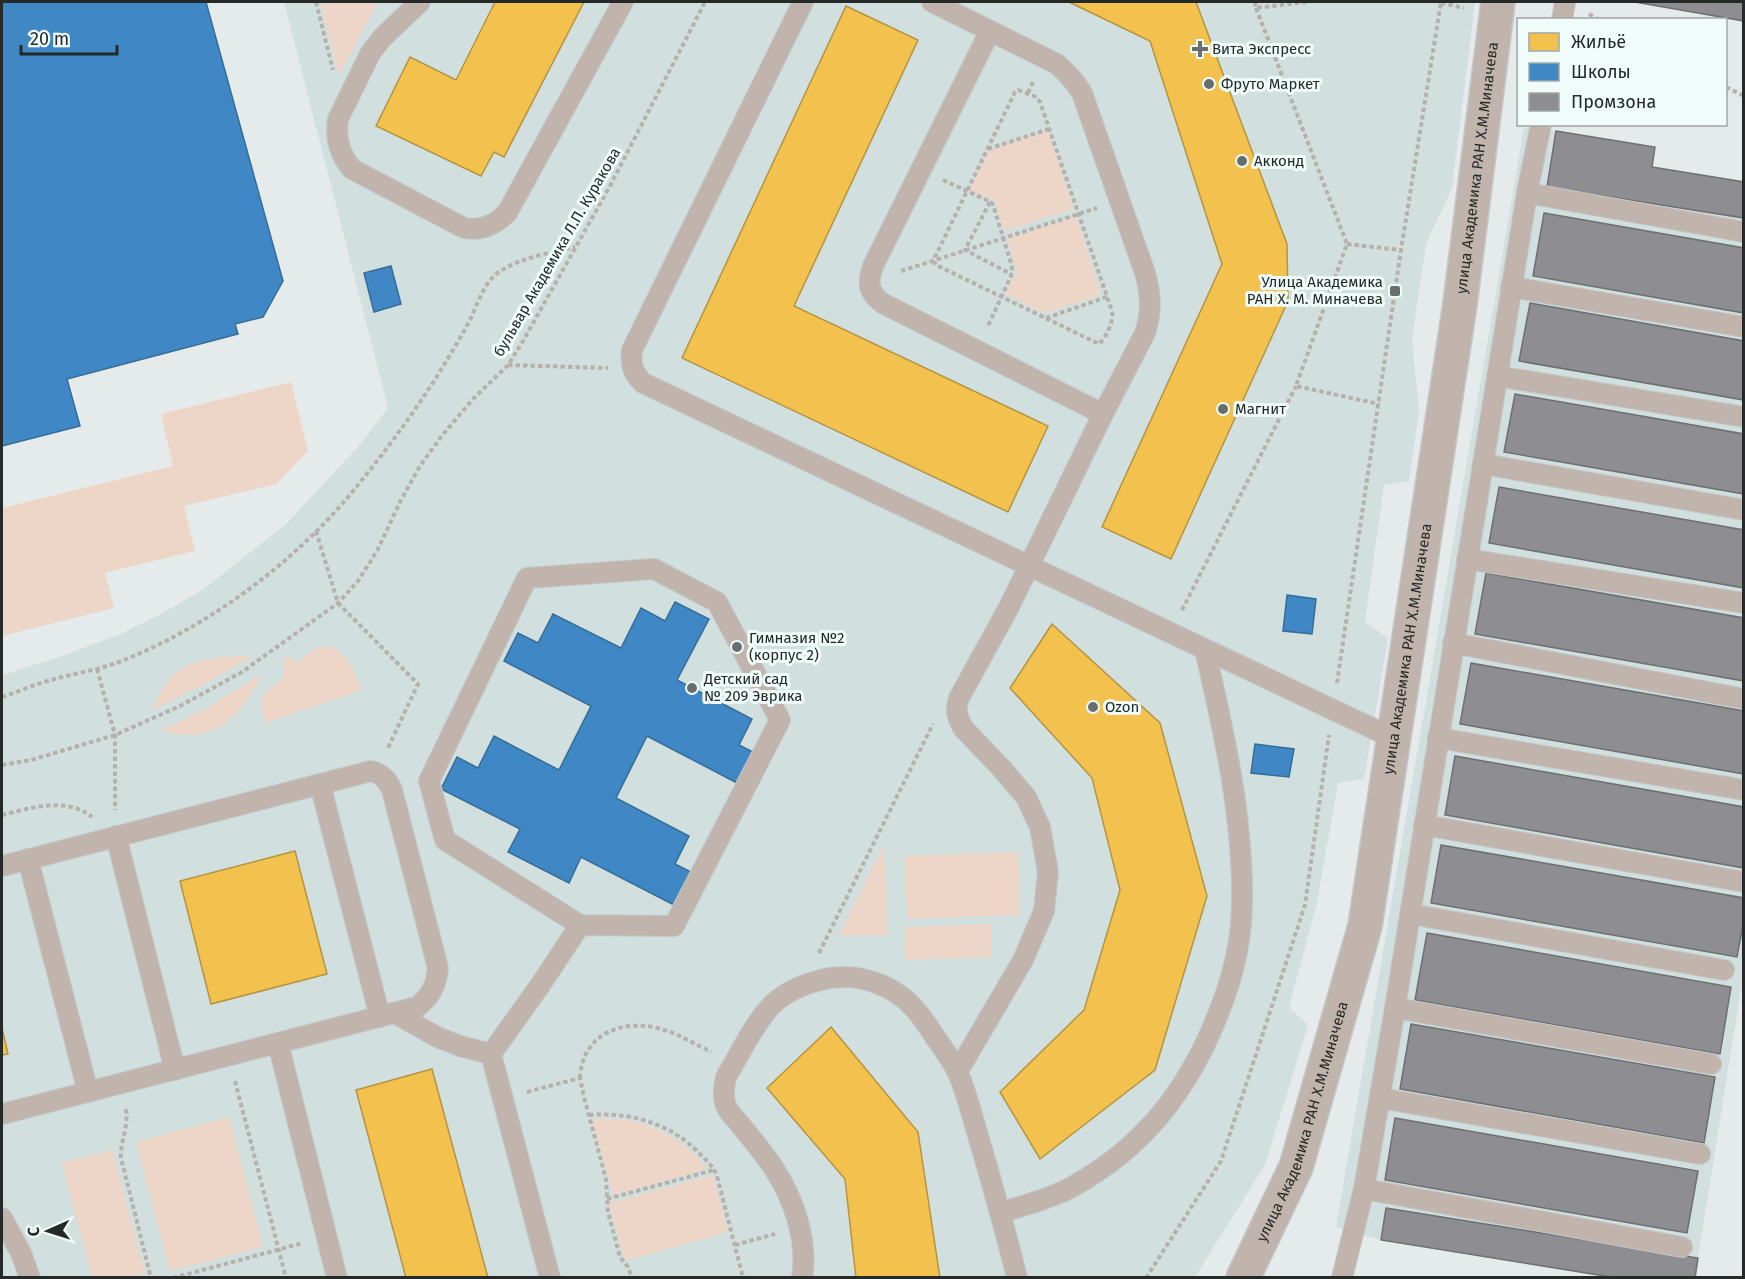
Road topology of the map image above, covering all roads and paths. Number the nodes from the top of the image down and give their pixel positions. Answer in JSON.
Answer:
{"nodes":[{"id":1,"x":316,"y":2,"type":"edge"},
{"id":2,"x":420,"y":2,"type":"edge"},
{"id":3,"x":623,"y":2,"type":"edge"},
{"id":4,"x":705,"y":2,"type":"edge"},
{"id":5,"x":803,"y":2,"type":"edge"},
{"id":6,"x":932,"y":2,"type":"edge"},
{"id":7,"x":1255,"y":2,"type":"edge"},
{"id":8,"x":1306,"y":2,"type":"edge"},
{"id":9,"x":1441,"y":2,"type":"edge"},
{"id":10,"x":1565,"y":2,"type":"edge"},
{"id":11,"x":1486,"y":5,"type":"edge"},
{"id":12,"x":1256,"y":8,"type":"junction"},
{"id":13,"x":1562,"y":18,"type":"edge"},
{"id":14,"x":990,"y":31,"type":"junction"},
{"id":15,"x":1727,"y":88,"type":"edge"},
{"id":16,"x":1743,"y":96,"type":"edge"},
{"id":17,"x":343,"y":108,"type":"junction"},
{"id":18,"x":1541,"y":126,"type":"edge"},
{"id":19,"x":1049,"y":129,"type":"junction"},
{"id":20,"x":987,"y":149,"type":"junction"},
{"id":21,"x":920,"y":170,"type":"junction"},
{"id":22,"x":967,"y":191,"type":"junction"},
{"id":23,"x":1527,"y":193,"type":"junction"},
{"id":24,"x":1119,"y":201,"type":"junction"},
{"id":25,"x":990,"y":202,"type":"junction"},
{"id":26,"x":1078,"y":214,"type":"junction"},
{"id":27,"x":1743,"y":232,"type":"edge"},
{"id":28,"x":1003,"y":238,"type":"junction"},
{"id":29,"x":1347,"y":244,"type":"junction"},
{"id":30,"x":576,"y":247,"type":"junction"},
{"id":31,"x":965,"y":250,"type":"junction"},
{"id":32,"x":1401,"y":250,"type":"junction"},
{"id":33,"x":934,"y":260,"type":"junction"},
{"id":34,"x":1011,"y":274,"type":"junction"},
{"id":35,"x":869,"y":281,"type":"junction"},
{"id":36,"x":1511,"y":287,"type":"junction"},
{"id":37,"x":1001,"y":297,"type":"junction"},
{"id":38,"x":1107,"y":297,"type":"junction"},
{"id":39,"x":1045,"y":318,"type":"junction"},
{"id":40,"x":1743,"y":327,"type":"edge"},
{"id":41,"x":978,"y":350,"type":"junction"},
{"id":42,"x":508,"y":365,"type":"junction"},
{"id":43,"x":633,"y":369,"type":"junction"},
{"id":44,"x":1497,"y":376,"type":"junction"},
{"id":45,"x":1296,"y":386,"type":"junction"},
{"id":46,"x":1379,"y":404,"type":"junction"},
{"id":47,"x":1103,"y":414,"type":"junction"},
{"id":48,"x":1743,"y":417,"type":"edge"},
{"id":49,"x":1483,"y":464,"type":"junction"},
{"id":50,"x":1743,"y":510,"type":"edge"},
{"id":51,"x":316,"y":531,"type":"junction"},
{"id":52,"x":1467,"y":559,"type":"junction"},
{"id":53,"x":1028,"y":566,"type":"junction"},
{"id":54,"x":338,"y":603,"type":"junction"},
{"id":55,"x":1743,"y":603,"type":"edge"},
{"id":56,"x":1170,"y":632,"type":"junction"},
{"id":57,"x":1454,"y":643,"type":"junction"},
{"id":58,"x":1204,"y":650,"type":"junction"},
{"id":59,"x":97,"y":669,"type":"junction"},
{"id":60,"x":2,"y":697,"type":"edge"},
{"id":61,"x":1743,"y":699,"type":"edge"},
{"id":62,"x":1333,"y":710,"type":"junction"},
{"id":63,"x":956,"y":712,"type":"junction"},
{"id":64,"x":115,"y":735,"type":"junction"},
{"id":65,"x":1438,"y":738,"type":"junction"},
{"id":66,"x":1395,"y":739,"type":"junction"},
{"id":67,"x":2,"y":765,"type":"edge"},
{"id":68,"x":377,"y":773,"type":"junction"},
{"id":69,"x":320,"y":784,"type":"junction"},
{"id":70,"x":1743,"y":790,"type":"edge"},
{"id":71,"x":2,"y":815,"type":"edge"},
{"id":72,"x":1424,"y":825,"type":"junction"},
{"id":73,"x":116,"y":836,"type":"junction"},
{"id":74,"x":28,"y":859,"type":"junction"},
{"id":75,"x":2,"y":866,"type":"edge"},
{"id":76,"x":1743,"y":882,"type":"edge"},
{"id":77,"x":1410,"y":914,"type":"junction"},
{"id":78,"x":580,"y":925,"type":"junction"},
{"id":79,"x":1724,"y":970,"type":"dead end"},
{"id":80,"x":803,"y":985,"type":"junction"},
{"id":81,"x":1395,"y":1008,"type":"junction"},
{"id":82,"x":388,"y":1015,"type":"junction"},
{"id":83,"x":278,"y":1043,"type":"junction"},
{"id":84,"x":491,"y":1054,"type":"junction"},
{"id":85,"x":228,"y":1056,"type":"junction"},
{"id":86,"x":734,"y":1064,"type":"junction"},
{"id":87,"x":1711,"y":1064,"type":"dead end"},
{"id":88,"x":175,"y":1070,"type":"junction"},
{"id":89,"x":958,"y":1071,"type":"junction"},
{"id":90,"x":580,"y":1078,"type":"junction"},
{"id":91,"x":120,"y":1084,"type":"junction"},
{"id":92,"x":88,"y":1092,"type":"junction"},
{"id":93,"x":1380,"y":1098,"type":"junction"},
{"id":94,"x":503,"y":1099,"type":"junction"},
{"id":95,"x":2,"y":1114,"type":"edge"},
{"id":96,"x":589,"y":1115,"type":"junction"},
{"id":97,"x":1700,"y":1154,"type":"dead end"},
{"id":98,"x":714,"y":1170,"type":"junction"},
{"id":99,"x":1364,"y":1189,"type":"junction"},
{"id":100,"x":607,"y":1199,"type":"junction"},
{"id":101,"x":1001,"y":1213,"type":"junction"},
{"id":102,"x":2,"y":1218,"type":"edge"},
{"id":103,"x":799,"y":1227,"type":"junction"},
{"id":104,"x":327,"y":1237,"type":"junction"},
{"id":105,"x":735,"y":1245,"type":"junction"},
{"id":106,"x":1683,"y":1247,"type":"dead end"},
{"id":107,"x":279,"y":1250,"type":"junction"},
{"id":108,"x":30,"y":1278,"type":"edge"},
{"id":109,"x":151,"y":1278,"type":"edge"},
{"id":110,"x":173,"y":1278,"type":"edge"},
{"id":111,"x":286,"y":1278,"type":"edge"},
{"id":112,"x":337,"y":1278,"type":"edge"},
{"id":113,"x":550,"y":1278,"type":"edge"},
{"id":114,"x":632,"y":1278,"type":"edge"},
{"id":115,"x":743,"y":1278,"type":"edge"},
{"id":116,"x":802,"y":1278,"type":"edge"},
{"id":117,"x":1017,"y":1278,"type":"edge"},
{"id":118,"x":1146,"y":1278,"type":"edge"},
{"id":119,"x":1243,"y":1278,"type":"edge"},
{"id":120,"x":1342,"y":1278,"type":"edge"}],
"edges":[{"from":1,"to":17,"type":"path"},
{"from":2,"to":17,"type":"lane"},
{"from":3,"to":17,"type":"lane"},
{"from":4,"to":30,"type":"path","name":"бульвар Академика Л.П. Куракова"},
{"from":5,"to":43,"type":"lane"},
{"from":6,"to":14,"type":"lane"},
{"from":7,"to":12,"type":"path"},
{"from":8,"to":12,"type":"path"},
{"from":9,"to":11,"type":"path"},
{"from":9,"to":32,"type":"path"},
{"from":10,"to":13,"type":"lane"},
{"from":11,"to":66,"type":"street","name":"улица Академика РАН Х.М.Миначева"},
{"from":12,"to":29,"type":"path"},
{"from":14,"to":21,"type":"lane"},
{"from":14,"to":24,"type":"lane"},
{"from":15,"to":16,"type":"path"},
{"from":18,"to":23,"type":"lane"},
{"from":19,"to":20,"type":"path"},
{"from":19,"to":20,"type":"path"},
{"from":19,"to":26,"type":"path"},
{"from":20,"to":22,"type":"path"},
{"from":21,"to":22,"type":"path"},
{"from":21,"to":35,"type":"lane"},
{"from":22,"to":25,"type":"path"},
{"from":22,"to":33,"type":"path"},
{"from":23,"to":27,"type":"lane"},
{"from":23,"to":36,"type":"lane"},
{"from":24,"to":26,"type":"path"},
{"from":24,"to":47,"type":"lane"},
{"from":25,"to":28,"type":"path"},
{"from":25,"to":31,"type":"path"},
{"from":26,"to":28,"type":"path"},
{"from":26,"to":38,"type":"path"},
{"from":28,"to":31,"type":"path"},
{"from":28,"to":34,"type":"path"},
{"from":29,"to":32,"type":"path"},
{"from":29,"to":45,"type":"path"},
{"from":30,"to":42,"type":"path","name":"бульвар Академика Л.П. Куракова"},
{"from":30,"to":51,"type":"path"},
{"from":31,"to":33,"type":"path"},
{"from":31,"to":34,"type":"path"},
{"from":32,"to":46,"type":"path"},
{"from":33,"to":35,"type":"path"},
{"from":33,"to":37,"type":"path"},
{"from":34,"to":37,"type":"path"},
{"from":35,"to":41,"type":"lane"},
{"from":36,"to":40,"type":"lane"},
{"from":36,"to":44,"type":"lane"},
{"from":37,"to":39,"type":"path"},
{"from":37,"to":41,"type":"path"},
{"from":38,"to":39,"type":"path"},
{"from":38,"to":39,"type":"path"},
{"from":41,"to":47,"type":"lane"},
{"from":42,"to":43,"type":"path"},
{"from":42,"to":54,"type":"path","name":"бульвар Академика Л.П. Куракова"},
{"from":43,"to":53,"type":"lane"},
{"from":44,"to":48,"type":"lane"},
{"from":44,"to":49,"type":"lane"},
{"from":45,"to":46,"type":"path"},
{"from":45,"to":56,"type":"path"},
{"from":46,"to":62,"type":"path"},
{"from":47,"to":53,"type":"lane"},
{"from":49,"to":50,"type":"lane"},
{"from":49,"to":52,"type":"lane"},
{"from":51,"to":54,"type":"path"},
{"from":51,"to":59,"type":"path"},
{"from":52,"to":55,"type":"lane"},
{"from":52,"to":57,"type":"lane"},
{"from":53,"to":56,"type":"lane"},
{"from":53,"to":63,"type":"lane"},
{"from":54,"to":64,"type":"path","name":"бульвар Академика Л.П. Куракова"},
{"from":54,"to":68,"type":"path"},
{"from":56,"to":58,"type":"lane"},
{"from":57,"to":61,"type":"lane"},
{"from":57,"to":65,"type":"lane"},
{"from":58,"to":62,"type":"lane"},
{"from":58,"to":101,"type":"lane"},
{"from":59,"to":60,"type":"path"},
{"from":59,"to":64,"type":"path"},
{"from":62,"to":66,"type":"lane"},
{"from":62,"to":118,"type":"path"},
{"from":63,"to":80,"type":"path"},
{"from":63,"to":89,"type":"lane"},
{"from":64,"to":67,"type":"path","name":"бульвар Академика Л.П. Куракова"},
{"from":64,"to":73,"type":"path"},
{"from":65,"to":70,"type":"lane"},
{"from":65,"to":72,"type":"lane"},
{"from":66,"to":119,"type":"street","name":"улица Академика РАН Х.М.Миначева"},
{"from":68,"to":69,"type":"lane"},
{"from":68,"to":82,"type":"lane"},
{"from":69,"to":73,"type":"lane"},
{"from":69,"to":82,"type":"lane"},
{"from":71,"to":73,"type":"path"},
{"from":72,"to":76,"type":"lane"},
{"from":72,"to":77,"type":"lane"},
{"from":73,"to":74,"type":"lane"},
{"from":73,"to":88,"type":"lane"},
{"from":74,"to":75,"type":"lane"},
{"from":74,"to":92,"type":"lane"},
{"from":77,"to":79,"type":"lane"},
{"from":77,"to":81,"type":"lane"},
{"from":78,"to":78,"type":"lane"},
{"from":78,"to":84,"type":"lane"},
{"from":80,"to":86,"type":"lane"},
{"from":80,"to":89,"type":"lane"},
{"from":81,"to":87,"type":"lane"},
{"from":81,"to":93,"type":"lane"},
{"from":82,"to":83,"type":"lane"},
{"from":82,"to":84,"type":"lane"},
{"from":83,"to":85,"type":"lane"},
{"from":83,"to":104,"type":"lane"},
{"from":84,"to":94,"type":"lane"},
{"from":85,"to":88,"type":"lane"},
{"from":85,"to":107,"type":"path"},
{"from":86,"to":90,"type":"path"},
{"from":86,"to":103,"type":"lane"},
{"from":88,"to":91,"type":"lane"},
{"from":89,"to":101,"type":"lane"},
{"from":90,"to":94,"type":"path"},
{"from":90,"to":96,"type":"path"},
{"from":91,"to":92,"type":"lane"},
{"from":91,"to":109,"type":"path"},
{"from":92,"to":95,"type":"lane"},
{"from":93,"to":97,"type":"lane"},
{"from":93,"to":99,"type":"lane"},
{"from":94,"to":113,"type":"lane"},
{"from":96,"to":98,"type":"path"},
{"from":96,"to":100,"type":"path"},
{"from":98,"to":100,"type":"path"},
{"from":98,"to":105,"type":"path"},
{"from":99,"to":106,"type":"lane"},
{"from":99,"to":120,"type":"lane"},
{"from":100,"to":114,"type":"path"},
{"from":101,"to":117,"type":"lane"},
{"from":102,"to":108,"type":"lane"},
{"from":103,"to":105,"type":"path"},
{"from":103,"to":116,"type":"lane"},
{"from":104,"to":107,"type":"path"},
{"from":104,"to":112,"type":"lane"},
{"from":105,"to":115,"type":"path"},
{"from":107,"to":110,"type":"path"},
{"from":107,"to":111,"type":"path"}]}
